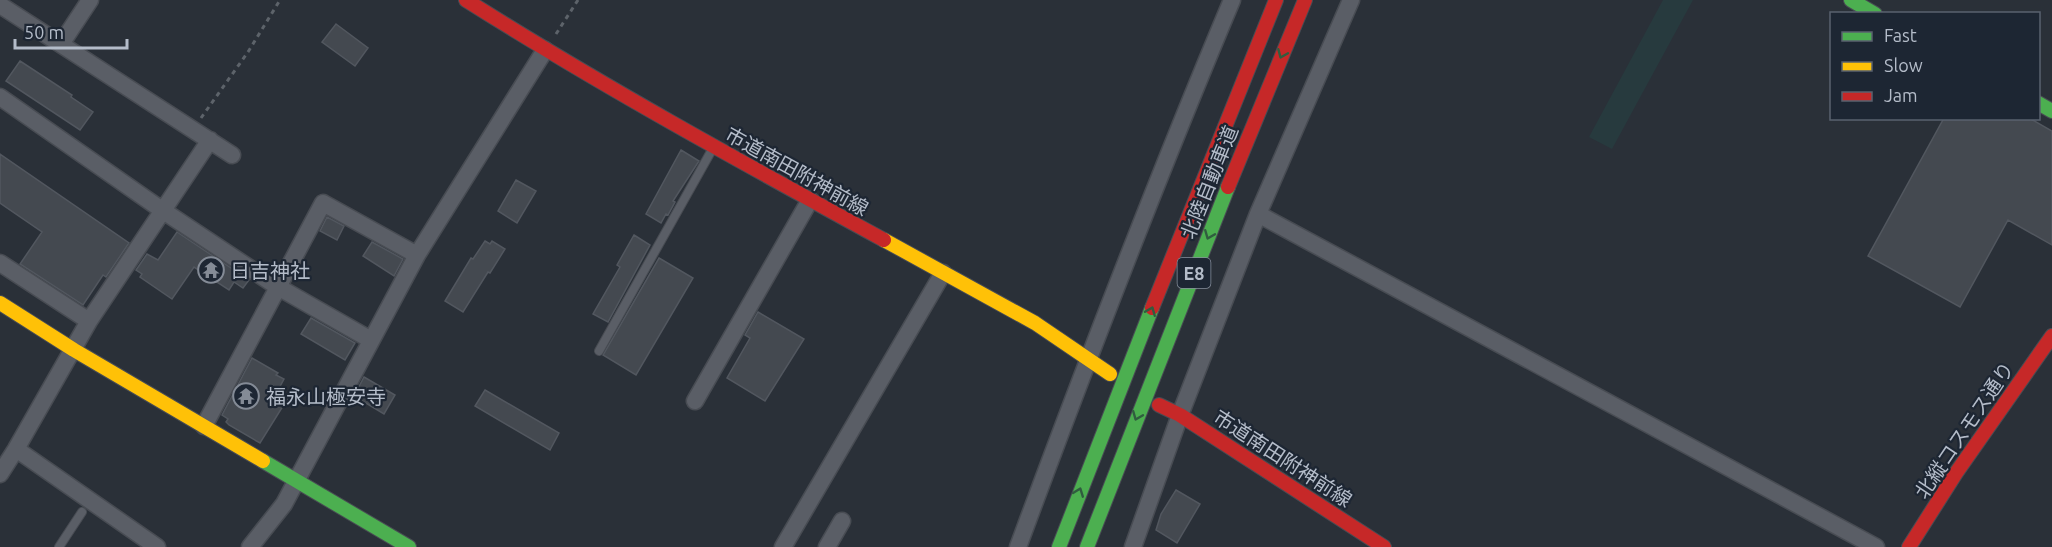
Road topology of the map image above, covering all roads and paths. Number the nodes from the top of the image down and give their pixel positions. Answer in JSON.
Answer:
{"nodes":[{"id":1,"x":90,"y":0,"type":"edge"},
{"id":2,"x":280,"y":0,"type":"edge"},
{"id":3,"x":466,"y":0,"type":"edge"},
{"id":4,"x":578,"y":0,"type":"edge"},
{"id":5,"x":1232,"y":0,"type":"edge"},
{"id":6,"x":1276,"y":0,"type":"edge"},
{"id":7,"x":1305,"y":0,"type":"edge"},
{"id":8,"x":1351,"y":0,"type":"edge"},
{"id":9,"x":1851,"y":0,"type":"edge"},
{"id":10,"x":0,"y":5,"type":"edge"},
{"id":11,"x":1872,"y":12,"type":"edge"},
{"id":12,"x":61,"y":44,"type":"junction"},
{"id":13,"x":545,"y":50,"type":"junction"},
{"id":14,"x":0,"y":97,"type":"edge"},
{"id":15,"x":194,"y":129,"type":"junction"},
{"id":16,"x":210,"y":140,"type":"junction"},
{"id":17,"x":713,"y":147,"type":"junction"},
{"id":18,"x":232,"y":155,"type":"dead end"},
{"id":19,"x":810,"y":200,"type":"junction"},
{"id":20,"x":162,"y":210,"type":"junction"},
{"id":21,"x":1258,"y":214,"type":"junction"},
{"id":22,"x":417,"y":255,"type":"junction"},
{"id":23,"x":0,"y":263,"type":"edge"},
{"id":24,"x":943,"y":273,"type":"junction"},
{"id":25,"x":278,"y":287,"type":"junction"},
{"id":26,"x":0,"y":303,"type":"edge"},
{"id":27,"x":89,"y":321,"type":"junction"},
{"id":28,"x":2052,"y":336,"type":"edge"},
{"id":29,"x":370,"y":340,"type":"junction"},
{"id":30,"x":74,"y":350,"type":"junction"},
{"id":31,"x":599,"y":351,"type":"dead end"},
{"id":32,"x":1088,"y":359,"type":"junction"},
{"id":33,"x":1110,"y":374,"type":"dead end"},
{"id":34,"x":695,"y":401,"type":"dead end"},
{"id":35,"x":1160,"y":405,"type":"dead end"},
{"id":36,"x":1180,"y":415,"type":"junction"},
{"id":37,"x":204,"y":426,"type":"junction"},
{"id":38,"x":16,"y":449,"type":"junction"},
{"id":39,"x":0,"y":474,"type":"edge"},
{"id":40,"x":297,"y":482,"type":"junction"},
{"id":41,"x":82,"y":512,"type":"dead end"},
{"id":42,"x":842,"y":521,"type":"dead end"},
{"id":43,"x":139,"y":542,"type":"edge"},
{"id":44,"x":1914,"y":545,"type":"edge"},
{"id":45,"x":59,"y":547,"type":"edge"},
{"id":46,"x":157,"y":547,"type":"edge"},
{"id":47,"x":250,"y":547,"type":"edge"},
{"id":48,"x":409,"y":547,"type":"edge"},
{"id":49,"x":783,"y":547,"type":"edge"},
{"id":50,"x":827,"y":547,"type":"edge"},
{"id":51,"x":1018,"y":547,"type":"edge"},
{"id":52,"x":1059,"y":547,"type":"edge"},
{"id":53,"x":1087,"y":547,"type":"edge"},
{"id":54,"x":1133,"y":547,"type":"edge"},
{"id":55,"x":1384,"y":547,"type":"edge"},
{"id":56,"x":1875,"y":547,"type":"edge"}],
"edges":[{"from":1,"to":12,"type":"street"},
{"from":2,"to":15,"type":"path"},
{"from":3,"to":13,"type":"main road","name":"市道南田附神前線"},
{"from":4,"to":13,"type":"path"},
{"from":5,"to":32,"type":"street"},
{"from":52,"to":6,"type":"main road","name":"北陸自動車道","number":"E8","one_way":true},
{"from":7,"to":53,"type":"main road","name":"北陸自動車道","number":"E8","one_way":true},
{"from":8,"to":21,"type":"street"},
{"from":9,"to":11,"type":"main road"},
{"from":10,"to":12,"type":"street"},
{"from":12,"to":15,"type":"street"},
{"from":13,"to":17,"type":"main road","name":"市道南田附神前線"},
{"from":13,"to":22,"type":"street"},
{"from":14,"to":20,"type":"street"},
{"from":15,"to":16,"type":"street"},
{"from":16,"to":18,"type":"street"},
{"from":16,"to":20,"type":"street"},
{"from":17,"to":19,"type":"main road","name":"市道南田附神前線"},
{"from":17,"to":31,"type":"lane"},
{"from":19,"to":24,"type":"main road","name":"市道南田附神前線"},
{"from":19,"to":34,"type":"street"},
{"from":20,"to":25,"type":"street"},
{"from":20,"to":27,"type":"street"},
{"from":21,"to":36,"type":"street"},
{"from":21,"to":56,"type":"street"},
{"from":22,"to":25,"type":"street"},
{"from":22,"to":29,"type":"street"},
{"from":23,"to":27,"type":"street"},
{"from":24,"to":32,"type":"main road","name":"市道南田附神前線"},
{"from":24,"to":49,"type":"street"},
{"from":25,"to":29,"type":"street"},
{"from":25,"to":37,"type":"street"},
{"from":26,"to":30,"type":"main road"},
{"from":27,"to":30,"type":"street"},
{"from":28,"to":44,"type":"main road","name":"北縦コスモス通り"},
{"from":29,"to":40,"type":"street"},
{"from":30,"to":37,"type":"main road"},
{"from":30,"to":38,"type":"street"},
{"from":32,"to":33,"type":"main road","name":"市道南田附神前線"},
{"from":32,"to":51,"type":"street"},
{"from":35,"to":36,"type":"main road","name":"市道南田附神前線"},
{"from":36,"to":54,"type":"street"},
{"from":36,"to":55,"type":"main road","name":"市道南田附神前線"},
{"from":37,"to":40,"type":"main road"},
{"from":38,"to":39,"type":"street"},
{"from":38,"to":43,"type":"street"},
{"from":40,"to":47,"type":"street"},
{"from":40,"to":48,"type":"main road"},
{"from":41,"to":45,"type":"lane"},
{"from":42,"to":50,"type":"street"},
{"from":43,"to":46,"type":"street"}]}
